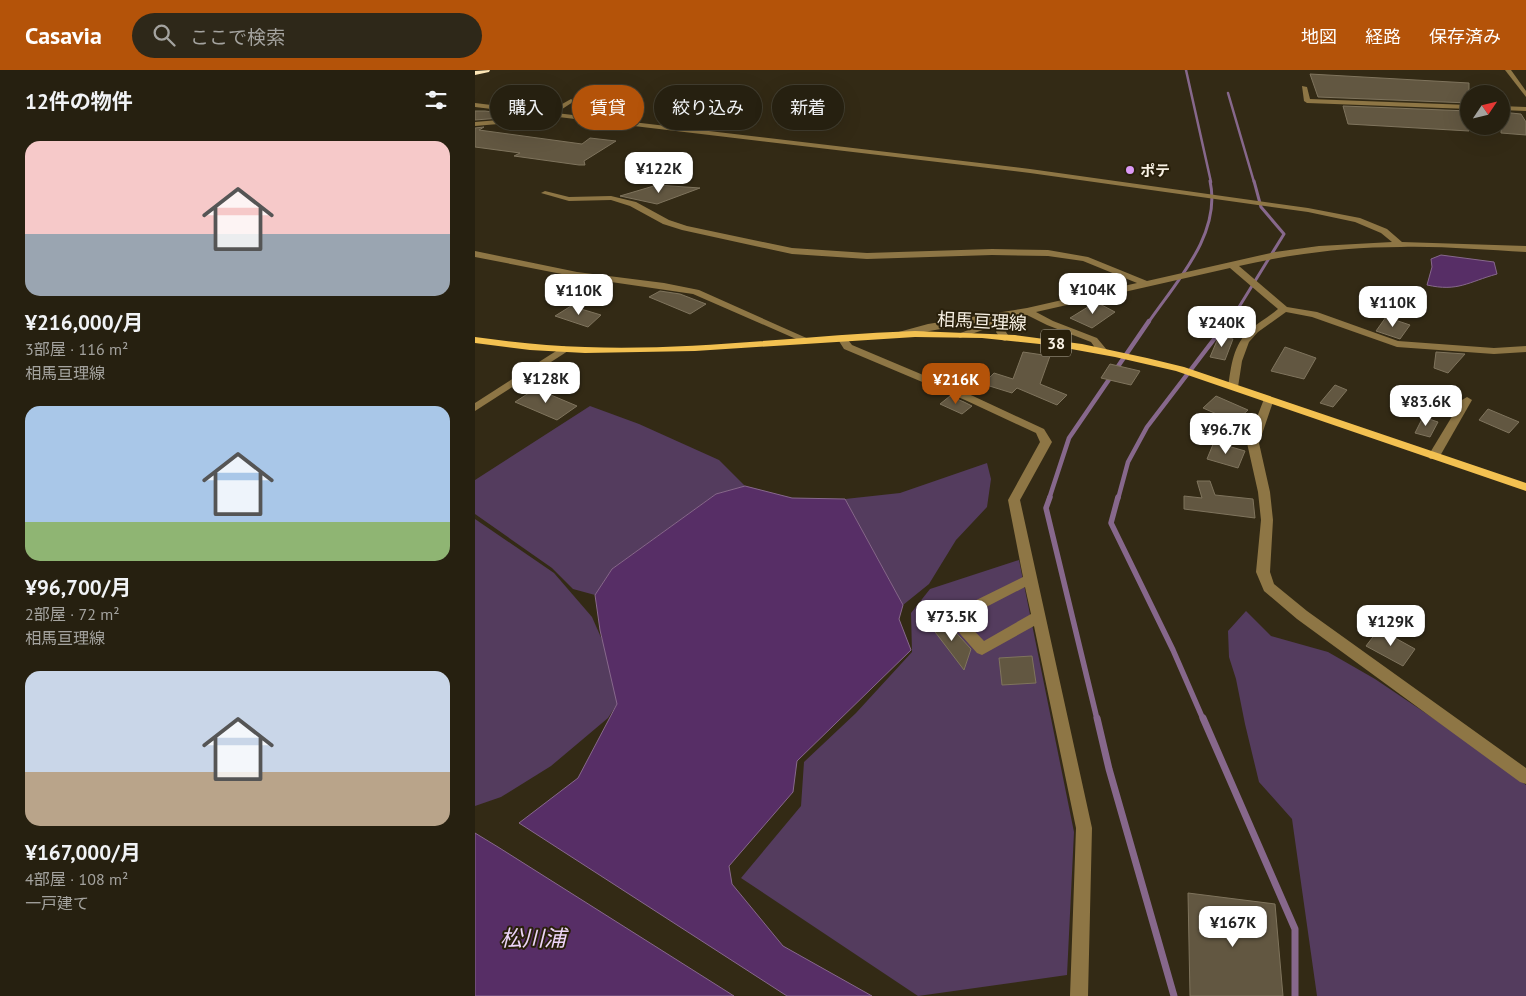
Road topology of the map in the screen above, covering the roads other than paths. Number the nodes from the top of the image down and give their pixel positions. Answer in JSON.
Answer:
{"nodes":[{"id":1,"x":486,"y":70,"type":"edge"},
{"id":2,"x":1508,"y":70,"type":"edge"},
{"id":3,"x":475,"y":73,"type":"edge"},
{"id":4,"x":1304,"y":87,"type":"dead end"},
{"id":5,"x":1526,"y":95,"type":"edge"},
{"id":6,"x":571,"y":101,"type":"dead end"},
{"id":7,"x":475,"y":105,"type":"edge"},
{"id":8,"x":562,"y":106,"type":"edge"},
{"id":9,"x":490,"y":107,"type":"edge"},
{"id":10,"x":1460,"y":107,"type":"edge"},
{"id":11,"x":1510,"y":108,"type":"edge"},
{"id":12,"x":1526,"y":109,"type":"edge"},
{"id":13,"x":562,"y":116,"type":"edge"},
{"id":14,"x":490,"y":123,"type":"edge"},
{"id":15,"x":475,"y":124,"type":"edge"},
{"id":16,"x":545,"y":193,"type":"dead end"},
{"id":17,"x":1400,"y":244,"type":"junction"},
{"id":18,"x":1526,"y":249,"type":"edge"},
{"id":19,"x":475,"y":254,"type":"edge"},
{"id":20,"x":1231,"y":264,"type":"junction"},
{"id":21,"x":1146,"y":284,"type":"junction"},
{"id":22,"x":1284,"y":309,"type":"junction"},
{"id":23,"x":1027,"y":311,"type":"junction"},
{"id":24,"x":1010,"y":317,"type":"junction"},
{"id":25,"x":895,"y":335,"type":"junction"},
{"id":26,"x":960,"y":335,"type":"junction"},
{"id":27,"x":842,"y":338,"type":"junction"},
{"id":28,"x":1005,"y":338,"type":"junction"},
{"id":29,"x":475,"y":340,"type":"edge"},
{"id":30,"x":806,"y":340,"type":"junction"},
{"id":31,"x":564,"y":349,"type":"junction"},
{"id":32,"x":1526,"y":349,"type":"edge"},
{"id":33,"x":1102,"y":350,"type":"junction"},
{"id":34,"x":1233,"y":387,"type":"junction"},
{"id":35,"x":1269,"y":399,"type":"junction"},
{"id":36,"x":1467,"y":400,"type":"dead end"},
{"id":37,"x":475,"y":408,"type":"edge"},
{"id":38,"x":1434,"y":456,"type":"junction"},
{"id":39,"x":1526,"y":487,"type":"edge"},
{"id":40,"x":1030,"y":579,"type":"junction"},
{"id":41,"x":1038,"y":617,"type":"junction"},
{"id":42,"x":1526,"y":777,"type":"edge"},
{"id":43,"x":1079,"y":996,"type":"edge"}],
"edges":[{"from":1,"to":3,"type":"highway"},
{"from":2,"to":5,"type":"street"},
{"from":4,"to":10,"type":"street"},
{"from":6,"to":8,"type":"street"},
{"from":7,"to":9,"type":"street"},
{"from":11,"to":12,"type":"street"},
{"from":13,"to":17,"type":"street"},
{"from":14,"to":15,"type":"street"},
{"from":16,"to":21,"type":"street"},
{"from":17,"to":18,"type":"street"},
{"from":17,"to":20,"type":"street"},
{"from":19,"to":30,"type":"street"},
{"from":20,"to":21,"type":"street"},
{"from":20,"to":22,"type":"street"},
{"from":21,"to":23,"type":"street"},
{"from":22,"to":32,"type":"street"},
{"from":22,"to":34,"type":"street"},
{"from":23,"to":24,"type":"street"},
{"from":23,"to":25,"type":"street"},
{"from":23,"to":33,"type":"street"},
{"from":24,"to":26,"type":"street"},
{"from":24,"to":28,"type":"street"},
{"from":25,"to":26,"type":"main road","name":"相馬亘理線","number":"38"},
{"from":25,"to":27,"type":"main road","name":"相馬亘理線","number":"38"},
{"from":26,"to":28,"type":"main road","name":"相馬亘理線","number":"38"},
{"from":27,"to":30,"type":"main road","name":"相馬亘理線","number":"38"},
{"from":27,"to":40,"type":"street"},
{"from":28,"to":33,"type":"main road","name":"相馬亘理線","number":"38"},
{"from":29,"to":31,"type":"main road","name":"相馬亘理線","number":"38"},
{"from":30,"to":31,"type":"main road","name":"相馬亘理線","number":"38"},
{"from":31,"to":37,"type":"street"},
{"from":33,"to":34,"type":"main road","name":"相馬亘理線","number":"38"},
{"from":34,"to":35,"type":"main road","name":"相馬亘理線","number":"38"},
{"from":35,"to":38,"type":"main road","name":"相馬亘理線","number":"38"},
{"from":35,"to":42,"type":"street"},
{"from":36,"to":38,"type":"street"},
{"from":38,"to":39,"type":"main road","name":"相馬亘理線","number":"38"},
{"from":40,"to":41,"type":"street"},
{"from":40,"to":41,"type":"street"},
{"from":41,"to":43,"type":"street"}]}
